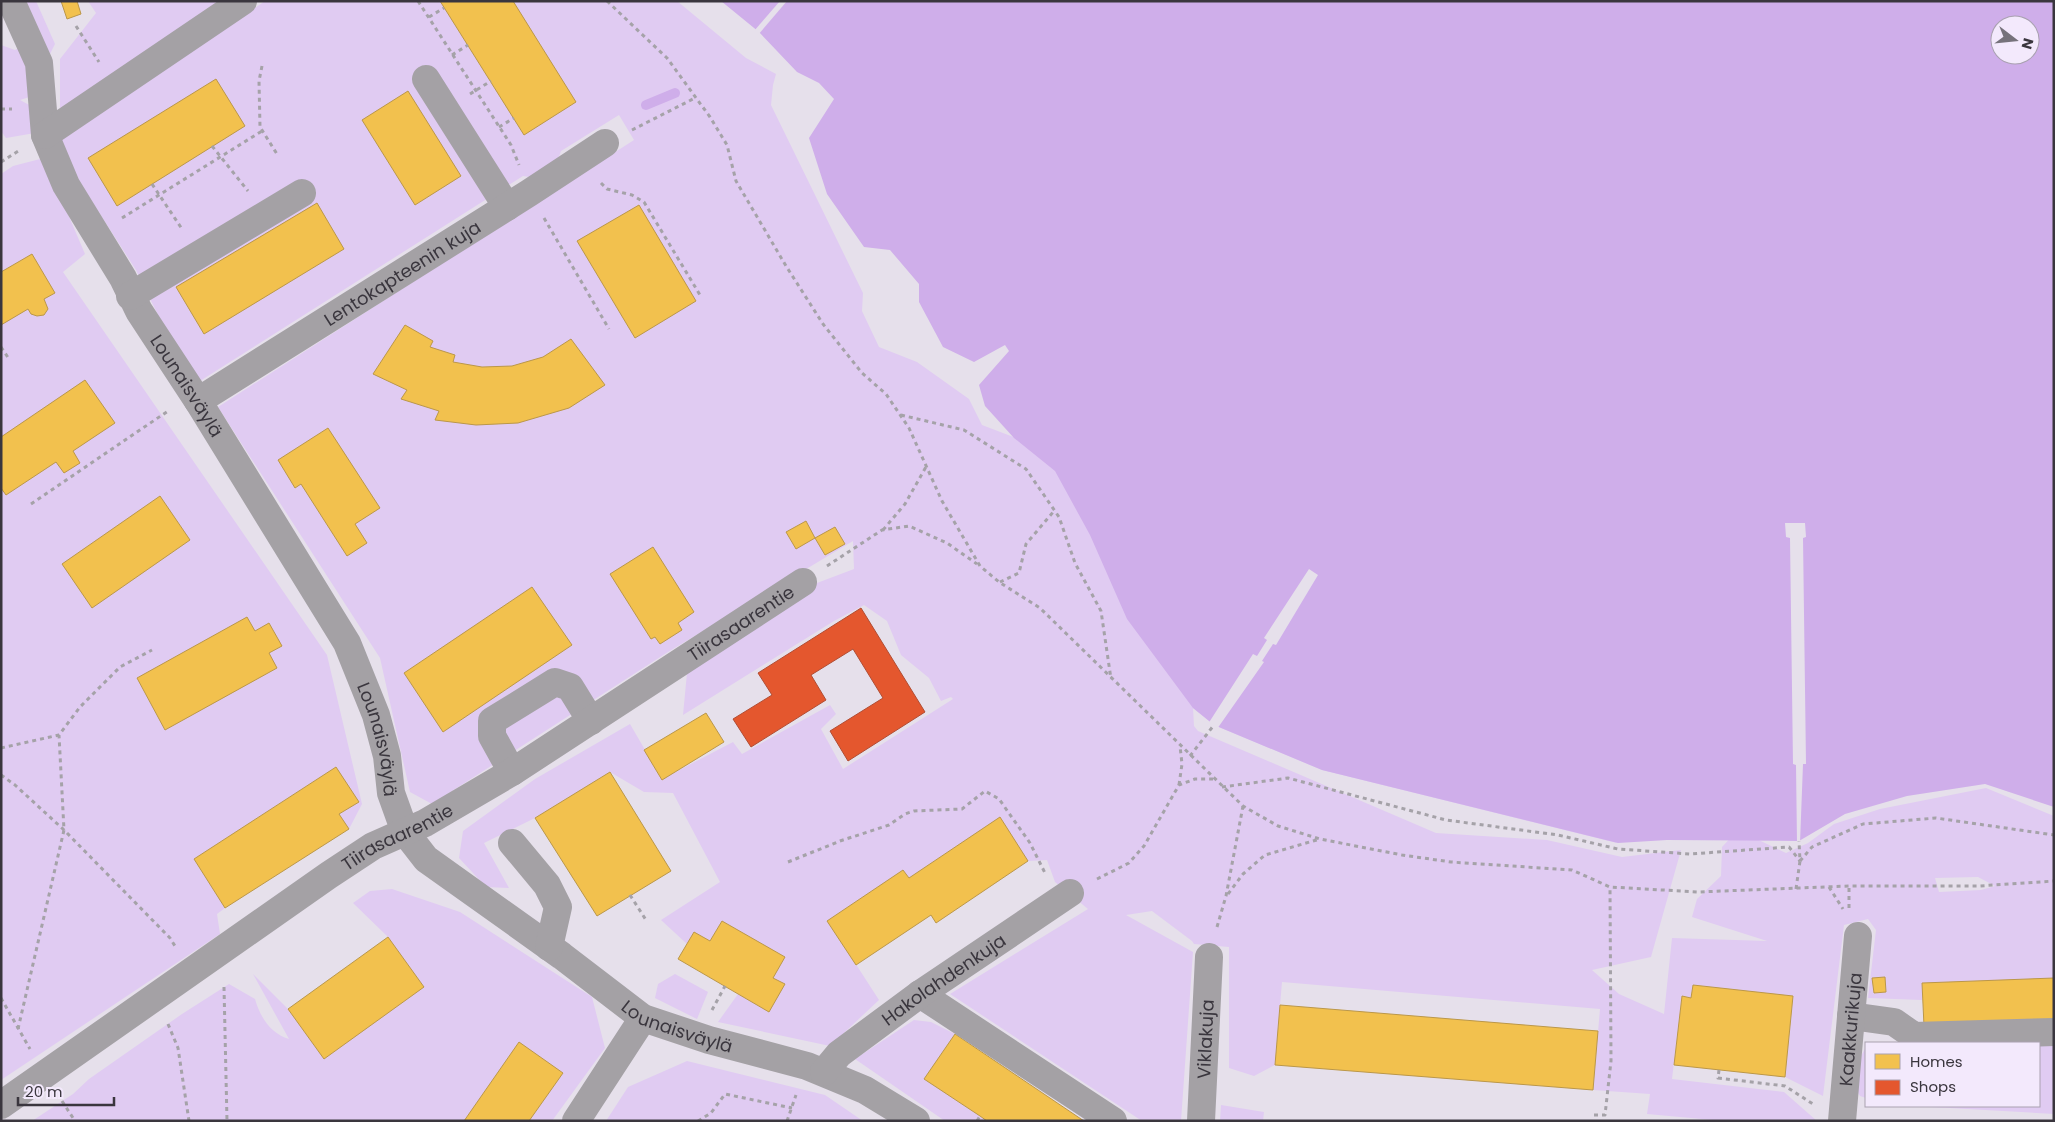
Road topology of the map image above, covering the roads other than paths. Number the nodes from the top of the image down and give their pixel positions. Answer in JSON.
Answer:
{"nodes":[{"id":1,"x":11,"y":1,"type":"edge"},
{"id":2,"x":243,"y":1,"type":"edge"},
{"id":3,"x":426,"y":79,"type":"dead end"},
{"id":4,"x":45,"y":135,"type":"junction"},
{"id":5,"x":605,"y":143,"type":"road end"},
{"id":6,"x":302,"y":193,"type":"dead end"},
{"id":7,"x":507,"y":207,"type":"junction"},
{"id":8,"x":130,"y":296,"type":"junction"},
{"id":9,"x":196,"y":398,"type":"junction"},
{"id":10,"x":803,"y":582,"type":"road end"},
{"id":11,"x":591,"y":721,"type":"junction"},
{"id":12,"x":512,"y":772,"type":"junction"},
{"id":13,"x":406,"y":832,"type":"junction"},
{"id":14,"x":512,"y":843,"type":"dead end"},
{"id":15,"x":1064,"y":897,"type":"road end"},
{"id":16,"x":1858,"y":936,"type":"dead end"},
{"id":17,"x":549,"y":947,"type":"junction"},
{"id":18,"x":1209,"y":957,"type":"road end"},
{"id":19,"x":920,"y":994,"type":"junction"},
{"id":20,"x":1851,"y":1016,"type":"junction"},
{"id":21,"x":643,"y":1018,"type":"junction"},
{"id":22,"x":2054,"y":1032,"type":"edge"},
{"id":23,"x":824,"y":1072,"type":"junction"},
{"id":24,"x":1,"y":1105,"type":"edge"},
{"id":25,"x":576,"y":1121,"type":"edge"},
{"id":26,"x":916,"y":1121,"type":"edge"},
{"id":27,"x":1113,"y":1121,"type":"edge"},
{"id":28,"x":1201,"y":1121,"type":"edge"},
{"id":29,"x":1842,"y":1121,"type":"edge"}],
"edges":[{"from":1,"to":4,"type":"street","name":"Lounaisväylä"},
{"from":2,"to":4,"type":"street"},
{"from":3,"to":7,"type":"street"},
{"from":4,"to":8,"type":"street","name":"Lounaisväylä"},
{"from":5,"to":7,"type":"street","name":"Lentokapteenin kuja"},
{"from":6,"to":8,"type":"street"},
{"from":7,"to":9,"type":"street","name":"Lentokapteenin kuja"},
{"from":8,"to":9,"type":"street","name":"Lounaisväylä"},
{"from":9,"to":13,"type":"street","name":"Lounaisväylä"},
{"from":10,"to":11,"type":"street","name":"Tiirasaarentie"},
{"from":11,"to":12,"type":"street","name":"Tiirasaarentie"},
{"from":11,"to":12,"type":"street"},
{"from":12,"to":13,"type":"street","name":"Tiirasaarentie"},
{"from":13,"to":17,"type":"street","name":"Lounaisväylä"},
{"from":13,"to":24,"type":"street","name":"Tiirasaarentie"},
{"from":14,"to":17,"type":"street"},
{"from":15,"to":19,"type":"street","name":"Hakolahdenkuja"},
{"from":16,"to":20,"type":"street","name":"Kaakkurikuja"},
{"from":17,"to":21,"type":"street","name":"Lounaisväylä"},
{"from":18,"to":28,"type":"street","name":"Viklakuja"},
{"from":19,"to":23,"type":"street","name":"Hakolahdenkuja"},
{"from":19,"to":27,"type":"street"},
{"from":20,"to":22,"type":"street"},
{"from":20,"to":29,"type":"street","name":"Kaakkurikuja"},
{"from":21,"to":23,"type":"street","name":"Lounaisväylä"},
{"from":21,"to":25,"type":"street"},
{"from":23,"to":26,"type":"street","name":"Lounaisväylä"}]}
